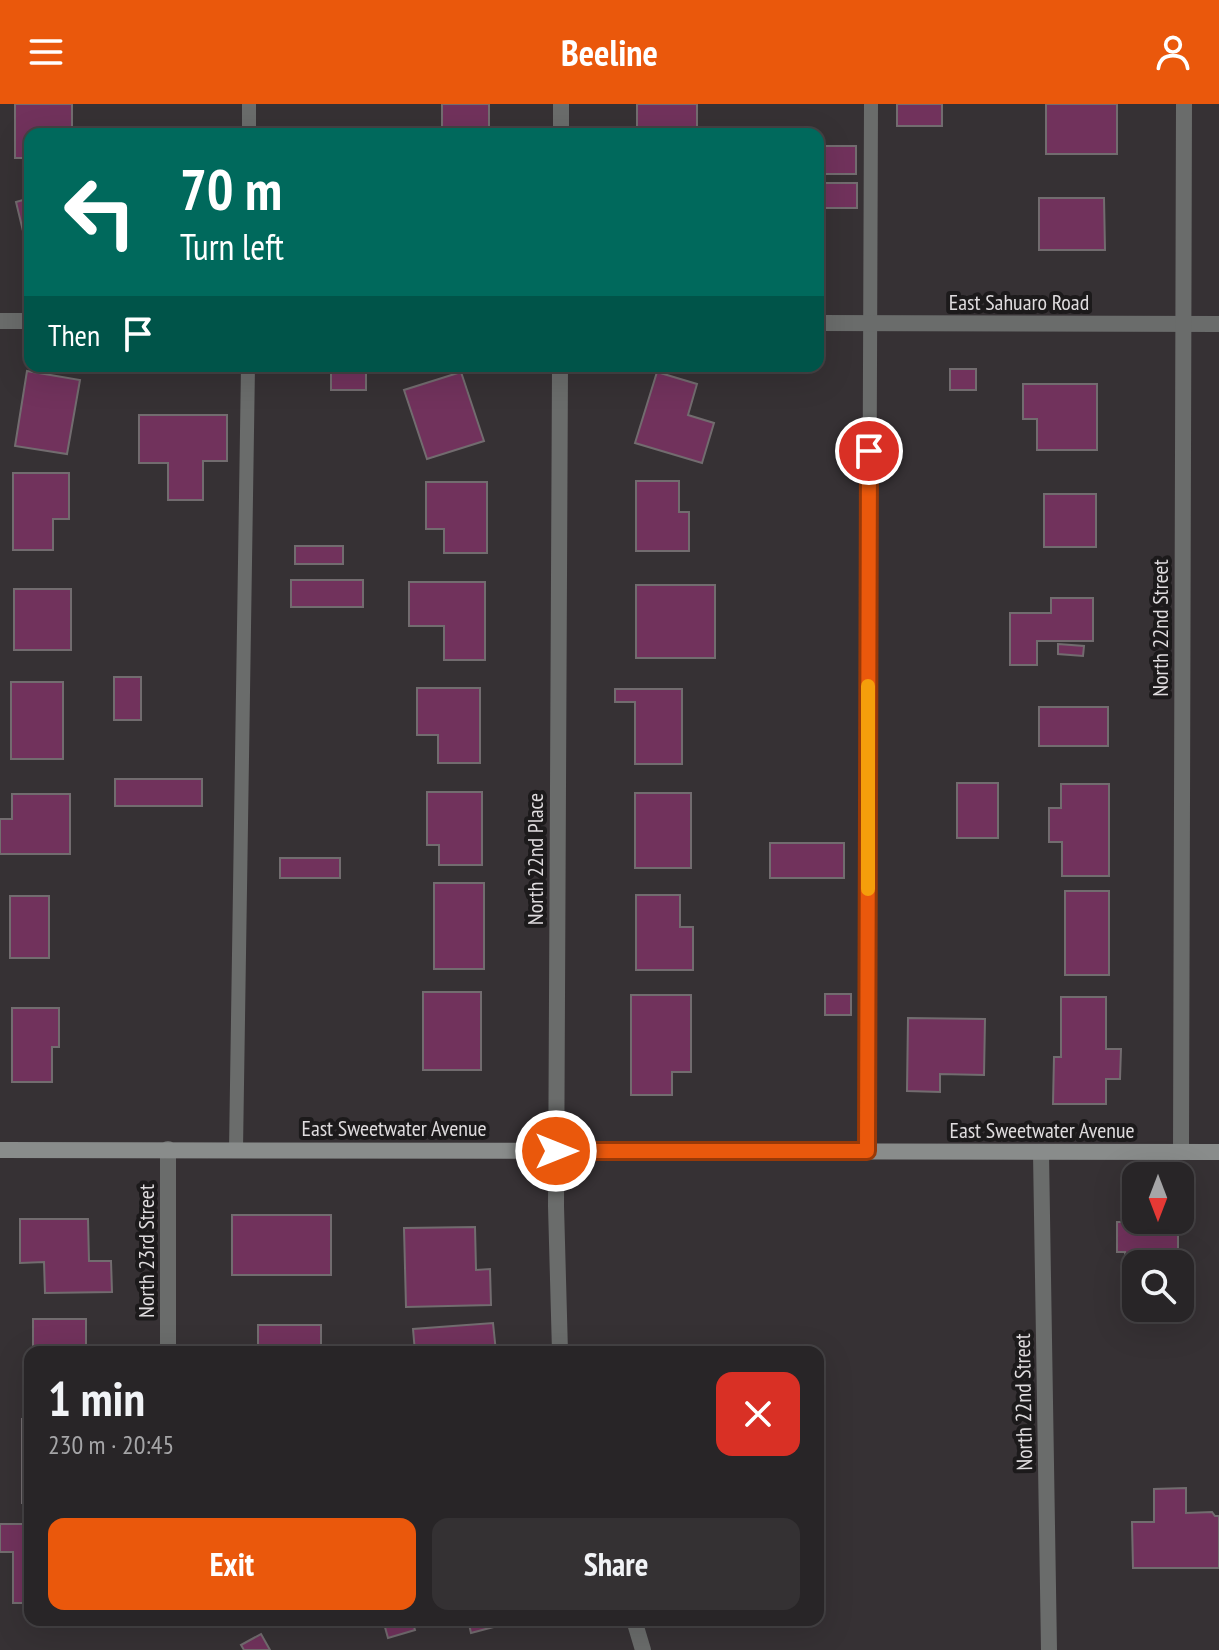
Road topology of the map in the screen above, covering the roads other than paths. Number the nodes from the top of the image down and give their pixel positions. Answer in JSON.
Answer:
{"nodes":[{"id":1,"x":249,"y":104,"type":"edge"},
{"id":2,"x":561,"y":104,"type":"edge"},
{"id":3,"x":871,"y":104,"type":"edge"},
{"id":4,"x":1184,"y":104,"type":"edge"},
{"id":5,"x":249,"y":128,"type":"edge"},
{"id":6,"x":561,"y":128,"type":"edge"},
{"id":7,"x":0,"y":321,"type":"edge"},
{"id":8,"x":24,"y":321,"type":"edge"},
{"id":9,"x":824,"y":323,"type":"edge"},
{"id":10,"x":869,"y":323,"type":"junction"},
{"id":11,"x":1182,"y":324,"type":"junction"},
{"id":12,"x":1219,"y":324,"type":"edge"},
{"id":13,"x":248,"y":372,"type":"edge"},
{"id":14,"x":560,"y":372,"type":"edge"},
{"id":15,"x":168,"y":1149,"type":"junction"},
{"id":16,"x":0,"y":1150,"type":"edge"},
{"id":17,"x":236,"y":1150,"type":"junction"},
{"id":18,"x":556,"y":1151,"type":"junction"},
{"id":19,"x":867,"y":1151,"type":"junction"},
{"id":20,"x":1181,"y":1152,"type":"junction"},
{"id":21,"x":1219,"y":1152,"type":"edge"},
{"id":22,"x":1041,"y":1153,"type":"junction"},
{"id":23,"x":168,"y":1346,"type":"edge"},
{"id":24,"x":560,"y":1346,"type":"edge"},
{"id":25,"x":636,"y":1626,"type":"edge"},
{"id":26,"x":643,"y":1650,"type":"edge"},
{"id":27,"x":1049,"y":1650,"type":"edge"}],
"edges":[{"from":1,"to":5,"type":"lane"},
{"from":2,"to":6,"type":"street"},
{"from":3,"to":10,"type":"lane"},
{"from":4,"to":11,"type":"street","name":"North 22nd Street"},
{"from":7,"to":8,"type":"street"},
{"from":9,"to":10,"type":"street","name":"East Sahuaro Road"},
{"from":10,"to":11,"type":"street","name":"East Sahuaro Road"},
{"from":10,"to":19,"type":"lane"},
{"from":11,"to":12,"type":"street","name":"East Sahuaro Road"},
{"from":11,"to":20,"type":"street","name":"North 22nd Street"},
{"from":13,"to":17,"type":"lane"},
{"from":14,"to":18,"type":"street","name":"North 22nd Place"},
{"from":15,"to":16,"type":"street","name":"East Sweetwater Avenue"},
{"from":15,"to":17,"type":"street","name":"East Sweetwater Avenue"},
{"from":15,"to":23,"type":"street","name":"North 23rd Street"},
{"from":17,"to":18,"type":"street","name":"East Sweetwater Avenue"},
{"from":18,"to":19,"type":"street","name":"East Sweetwater Avenue"},
{"from":18,"to":24,"type":"street","name":"North 22nd Place"},
{"from":19,"to":22,"type":"street","name":"East Sweetwater Avenue"},
{"from":20,"to":21,"type":"street","name":"East Sweetwater Avenue"},
{"from":20,"to":22,"type":"street","name":"East Sweetwater Avenue"},
{"from":22,"to":27,"type":"street","name":"North 22nd Street"},
{"from":25,"to":26,"type":"street"}]}
